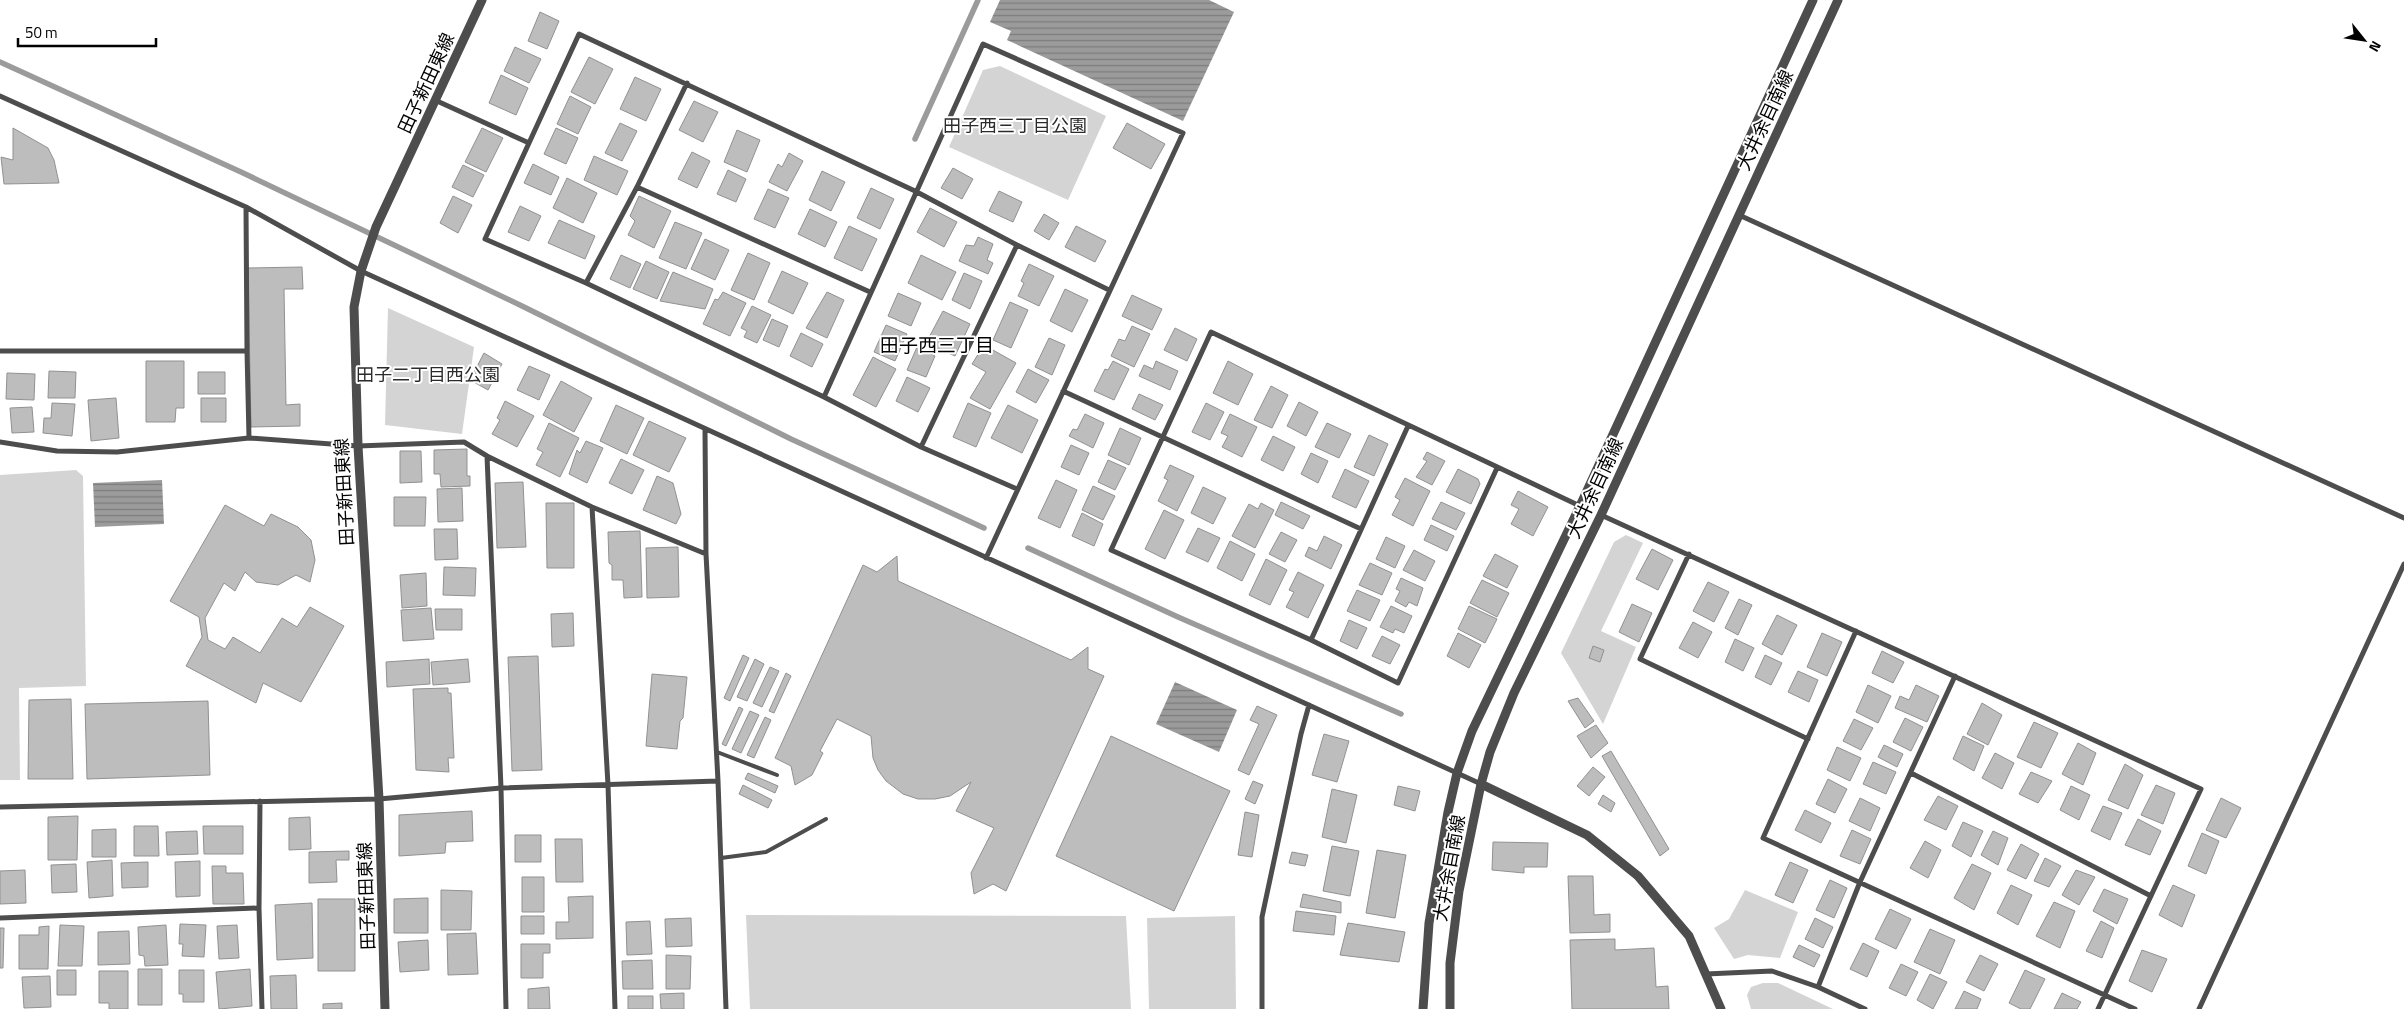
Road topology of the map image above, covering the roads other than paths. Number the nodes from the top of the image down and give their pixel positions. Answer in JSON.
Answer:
{"nodes":[{"id":1,"x":482,"y":0,"type":"edge"},
{"id":2,"x":1813,"y":0,"type":"edge"},
{"id":3,"x":1838,"y":0,"type":"edge"},
{"id":4,"x":687,"y":84,"type":"junction"},
{"id":5,"x":0,"y":96,"type":"edge"},
{"id":6,"x":437,"y":101,"type":"junction"},
{"id":7,"x":529,"y":143,"type":"junction"},
{"id":8,"x":637,"y":187,"type":"junction"},
{"id":9,"x":915,"y":191,"type":"junction"},
{"id":10,"x":246,"y":207,"type":"junction"},
{"id":11,"x":1739,"y":215,"type":"junction"},
{"id":12,"x":1017,"y":245,"type":"junction"},
{"id":13,"x":361,"y":270,"type":"junction"},
{"id":14,"x":586,"y":283,"type":"junction"},
{"id":15,"x":1109,"y":290,"type":"junction"},
{"id":16,"x":870,"y":292,"type":"junction"},
{"id":17,"x":0,"y":351,"type":"edge"},
{"id":18,"x":247,"y":351,"type":"junction"},
{"id":19,"x":1063,"y":391,"type":"junction"},
{"id":20,"x":824,"y":397,"type":"junction"},
{"id":21,"x":1408,"y":426,"type":"junction"},
{"id":22,"x":705,"y":430,"type":"junction"},
{"id":23,"x":1164,"y":437,"type":"junction"},
{"id":24,"x":249,"y":438,"type":"junction"},
{"id":25,"x":0,"y":442,"type":"edge"},
{"id":26,"x":358,"y":446,"type":"junction"},
{"id":27,"x":921,"y":447,"type":"junction"},
{"id":28,"x":487,"y":456,"type":"junction"},
{"id":29,"x":1497,"y":468,"type":"junction"},
{"id":30,"x":1017,"y":489,"type":"junction"},
{"id":31,"x":1580,"y":506,"type":"junction"},
{"id":32,"x":592,"y":507,"type":"junction"},
{"id":33,"x":1600,"y":515,"type":"junction"},
{"id":34,"x":2404,"y":518,"type":"edge"},
{"id":35,"x":1360,"y":529,"type":"junction"},
{"id":36,"x":706,"y":554,"type":"junction"},
{"id":37,"x":1689,"y":554,"type":"junction"},
{"id":38,"x":986,"y":558,"type":"junction"},
{"id":39,"x":2404,"y":564,"type":"edge"},
{"id":40,"x":1856,"y":631,"type":"junction"},
{"id":41,"x":1311,"y":640,"type":"junction"},
{"id":42,"x":1955,"y":676,"type":"junction"},
{"id":43,"x":1309,"y":705,"type":"junction"},
{"id":44,"x":1808,"y":739,"type":"junction"},
{"id":45,"x":717,"y":752,"type":"junction"},
{"id":46,"x":1457,"y":773,"type":"junction"},
{"id":47,"x":1911,"y":773,"type":"junction"},
{"id":48,"x":777,"y":775,"type":"dead end"},
{"id":49,"x":718,"y":781,"type":"junction"},
{"id":50,"x":1481,"y":784,"type":"junction"},
{"id":51,"x":608,"y":785,"type":"junction"},
{"id":52,"x":501,"y":788,"type":"junction"},
{"id":53,"x":379,"y":799,"type":"junction"},
{"id":54,"x":260,"y":800,"type":"junction"},
{"id":55,"x":0,"y":808,"type":"edge"},
{"id":56,"x":826,"y":819,"type":"dead end"},
{"id":57,"x":721,"y":858,"type":"junction"},
{"id":58,"x":1860,"y":882,"type":"junction"},
{"id":59,"x":2151,"y":896,"type":"junction"},
{"id":60,"x":259,"y":908,"type":"junction"},
{"id":61,"x":0,"y":918,"type":"edge"},
{"id":62,"x":1706,"y":974,"type":"junction"},
{"id":63,"x":1818,"y":987,"type":"junction"},
{"id":64,"x":2105,"y":995,"type":"junction"},
{"id":65,"x":262,"y":1009,"type":"edge"},
{"id":66,"x":385,"y":1009,"type":"edge"},
{"id":67,"x":506,"y":1009,"type":"edge"},
{"id":68,"x":616,"y":1009,"type":"edge"},
{"id":69,"x":726,"y":1009,"type":"edge"},
{"id":70,"x":1262,"y":1009,"type":"edge"},
{"id":71,"x":1423,"y":1009,"type":"edge"},
{"id":72,"x":1450,"y":1009,"type":"edge"},
{"id":73,"x":1721,"y":1009,"type":"edge"},
{"id":74,"x":1865,"y":1009,"type":"edge"},
{"id":75,"x":2098,"y":1009,"type":"edge"},
{"id":76,"x":2135,"y":1009,"type":"edge"},
{"id":77,"x":2199,"y":1009,"type":"edge"}],
"edges":[{"from":1,"to":6,"type":"street","name":"田子新田東線"},
{"from":2,"to":31,"type":"street"},
{"from":3,"to":11,"type":"street","name":"大井余目南線"},
{"from":4,"to":7,"type":"street"},
{"from":4,"to":8,"type":"street"},
{"from":4,"to":9,"type":"street"},
{"from":5,"to":10,"type":"street"},
{"from":6,"to":7,"type":"street"},
{"from":6,"to":13,"type":"street","name":"田子新田東線"},
{"from":7,"to":14,"type":"street"},
{"from":8,"to":14,"type":"street"},
{"from":8,"to":16,"type":"street"},
{"from":9,"to":12,"type":"street"},
{"from":9,"to":15,"type":"street"},
{"from":9,"to":16,"type":"street"},
{"from":10,"to":13,"type":"street"},
{"from":10,"to":18,"type":"street"},
{"from":11,"to":33,"type":"street","name":"大井余目南線"},
{"from":11,"to":34,"type":"street"},
{"from":12,"to":15,"type":"street"},
{"from":12,"to":27,"type":"street"},
{"from":13,"to":22,"type":"street"},
{"from":13,"to":26,"type":"street","name":"田子新田東線"},
{"from":14,"to":20,"type":"street"},
{"from":15,"to":19,"type":"street"},
{"from":16,"to":20,"type":"street"},
{"from":17,"to":18,"type":"street"},
{"from":18,"to":24,"type":"street"},
{"from":19,"to":23,"type":"street"},
{"from":19,"to":30,"type":"street"},
{"from":20,"to":27,"type":"street"},
{"from":21,"to":23,"type":"street"},
{"from":21,"to":29,"type":"street"},
{"from":21,"to":35,"type":"street"},
{"from":22,"to":36,"type":"street"},
{"from":22,"to":38,"type":"street"},
{"from":23,"to":35,"type":"street"},
{"from":23,"to":41,"type":"street"},
{"from":24,"to":25,"type":"street"},
{"from":24,"to":26,"type":"street"},
{"from":26,"to":28,"type":"street"},
{"from":26,"to":53,"type":"street","name":"田子新田東線"},
{"from":27,"to":30,"type":"street"},
{"from":28,"to":32,"type":"street"},
{"from":28,"to":52,"type":"street"},
{"from":29,"to":31,"type":"street"},
{"from":29,"to":41,"type":"street"},
{"from":30,"to":38,"type":"street"},
{"from":31,"to":46,"type":"street"},
{"from":32,"to":36,"type":"street"},
{"from":32,"to":51,"type":"street"},
{"from":33,"to":37,"type":"street"},
{"from":33,"to":50,"type":"street","name":"大井余目南線"},
{"from":35,"to":41,"type":"street"},
{"from":36,"to":45,"type":"street"},
{"from":37,"to":40,"type":"street"},
{"from":37,"to":44,"type":"street"},
{"from":38,"to":43,"type":"street"},
{"from":39,"to":77,"type":"street"},
{"from":40,"to":42,"type":"street"},
{"from":40,"to":44,"type":"street"},
{"from":42,"to":47,"type":"street"},
{"from":42,"to":59,"type":"street"},
{"from":43,"to":46,"type":"street"},
{"from":43,"to":70,"type":"street"},
{"from":44,"to":58,"type":"street"},
{"from":45,"to":48,"type":"lane"},
{"from":45,"to":49,"type":"street"},
{"from":46,"to":50,"type":"street"},
{"from":46,"to":71,"type":"street"},
{"from":47,"to":58,"type":"street"},
{"from":47,"to":59,"type":"street"},
{"from":49,"to":51,"type":"street"},
{"from":49,"to":57,"type":"street"},
{"from":50,"to":62,"type":"street"},
{"from":50,"to":72,"type":"street","name":"大井余目南線"},
{"from":51,"to":52,"type":"street"},
{"from":51,"to":68,"type":"street"},
{"from":52,"to":53,"type":"street"},
{"from":52,"to":67,"type":"street"},
{"from":53,"to":54,"type":"street"},
{"from":53,"to":66,"type":"street","name":"田子新田東線"},
{"from":54,"to":55,"type":"street"},
{"from":54,"to":60,"type":"street"},
{"from":56,"to":57,"type":"lane"},
{"from":57,"to":69,"type":"street"},
{"from":58,"to":63,"type":"street"},
{"from":58,"to":64,"type":"street"},
{"from":59,"to":64,"type":"street"},
{"from":60,"to":61,"type":"street"},
{"from":60,"to":65,"type":"street"},
{"from":62,"to":63,"type":"street"},
{"from":62,"to":73,"type":"street"},
{"from":63,"to":74,"type":"street"},
{"from":64,"to":75,"type":"street"},
{"from":64,"to":76,"type":"street"}]}
